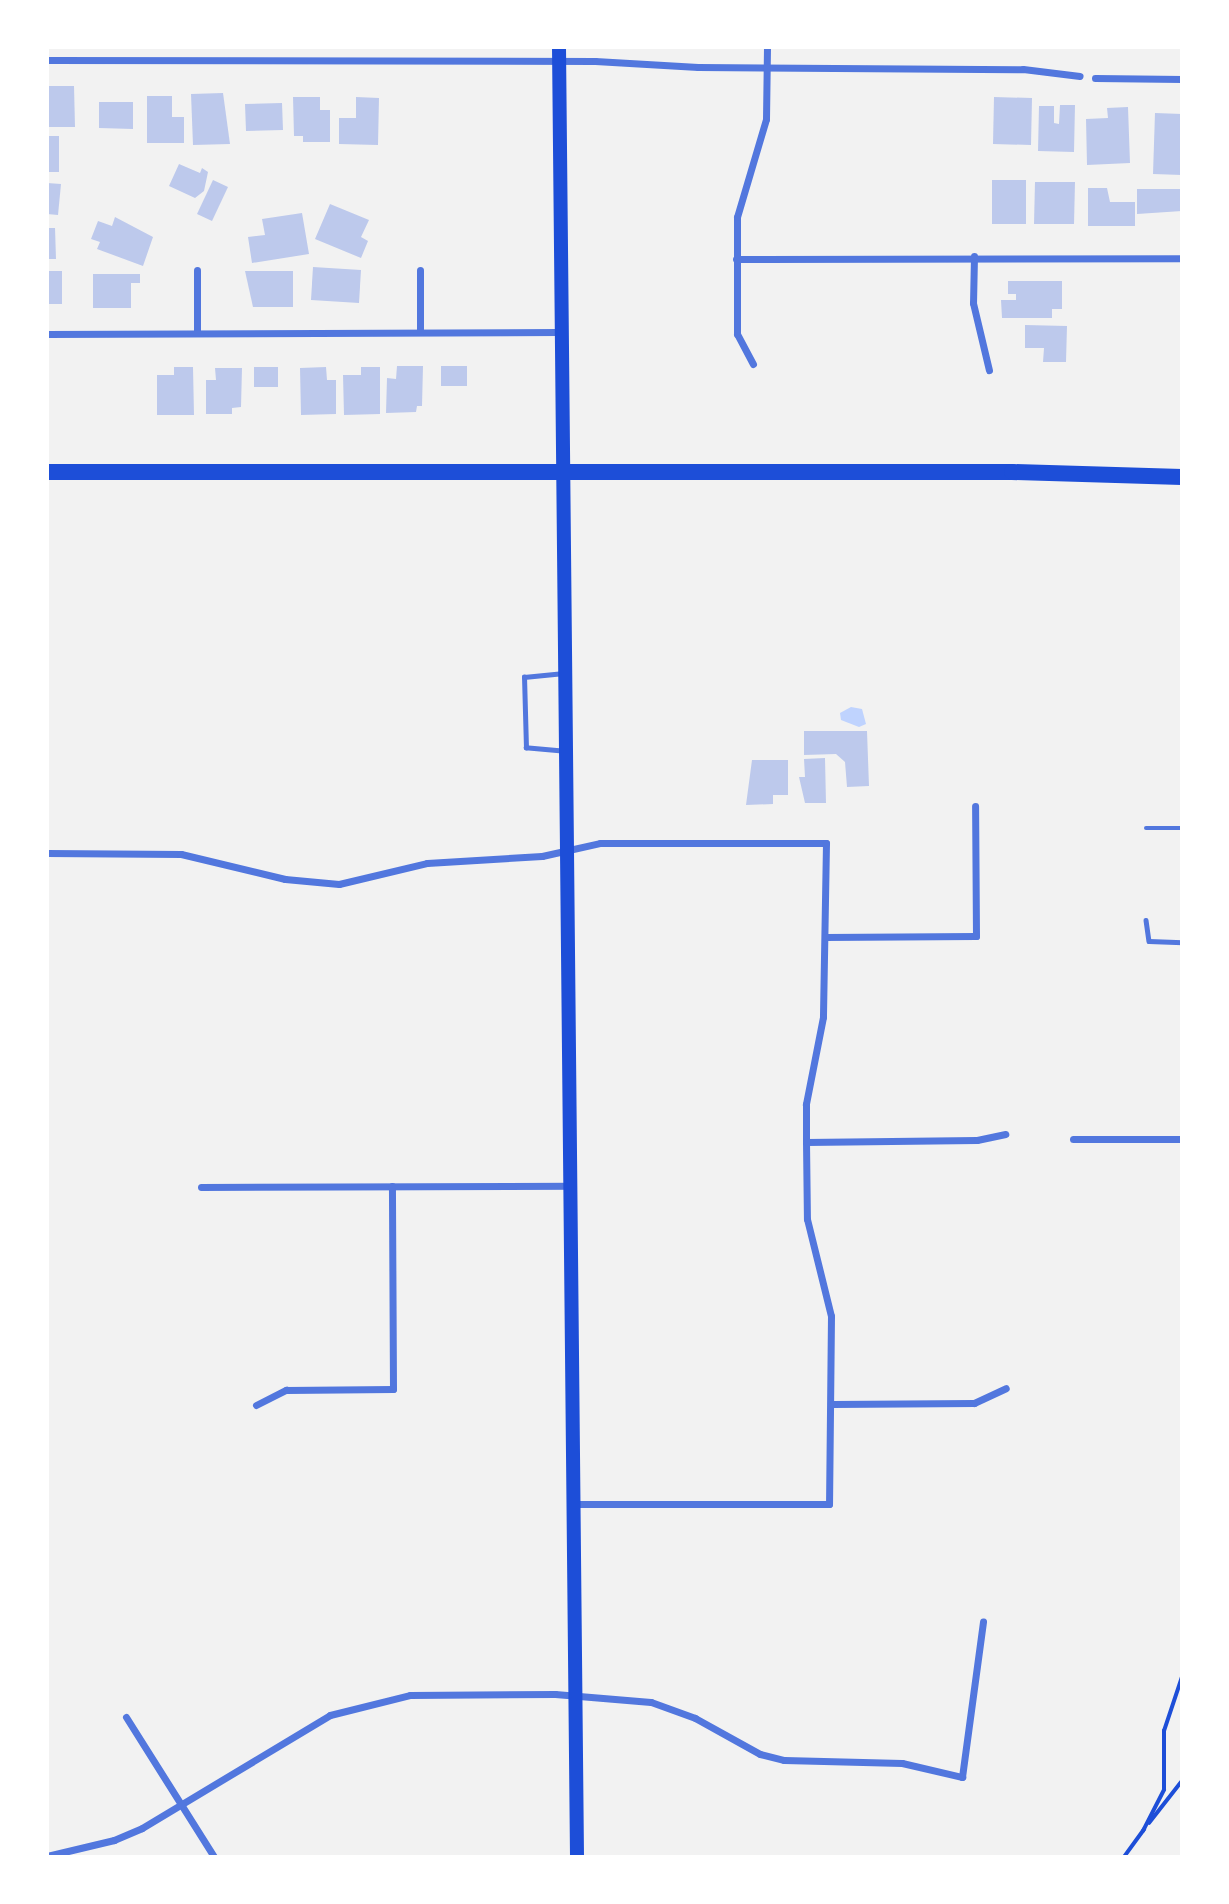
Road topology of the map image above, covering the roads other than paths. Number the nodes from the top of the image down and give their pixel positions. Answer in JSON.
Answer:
{"nodes":[{"id":1,"x":767,"y":47,"type":"edge"},
{"id":2,"x":559,"y":55,"type":"edge"},
{"id":3,"x":47,"y":60,"type":"edge"},
{"id":4,"x":767,"y":68,"type":"junction"},
{"id":5,"x":1080,"y":76,"type":"dead end"},
{"id":6,"x":1095,"y":78,"type":"dead end"},
{"id":7,"x":1182,"y":79,"type":"edge"},
{"id":8,"x":974,"y":256,"type":"junction"},
{"id":9,"x":1182,"y":258,"type":"edge"},
{"id":10,"x":736,"y":259,"type":"junction"},
{"id":11,"x":197,"y":270,"type":"dead end"},
{"id":12,"x":419,"y":270,"type":"dead end"},
{"id":13,"x":420,"y":332,"type":"junction"},
{"id":14,"x":559,"y":332,"type":"junction"},
{"id":15,"x":197,"y":333,"type":"junction"},
{"id":16,"x":47,"y":334,"type":"edge"},
{"id":17,"x":753,"y":364,"type":"dead end"},
{"id":18,"x":989,"y":370,"type":"dead end"},
{"id":19,"x":47,"y":472,"type":"edge"},
{"id":20,"x":566,"y":473,"type":"junction"},
{"id":21,"x":1182,"y":477,"type":"edge"},
{"id":22,"x":568,"y":673,"type":"junction"},
{"id":23,"x":568,"y":751,"type":"junction"},
{"id":24,"x":975,"y":806,"type":"dead end"},
{"id":25,"x":1146,"y":828,"type":"dead end"},
{"id":26,"x":1182,"y":828,"type":"edge"},
{"id":27,"x":570,"y":850,"type":"junction"},
{"id":28,"x":47,"y":853,"type":"edge"},
{"id":29,"x":1146,"y":920,"type":"dead end"},
{"id":30,"x":825,"y":937,"type":"junction"},
{"id":31,"x":1182,"y":942,"type":"edge"},
{"id":32,"x":1004,"y":1134,"type":"dead end"},
{"id":33,"x":1073,"y":1139,"type":"dead end"},
{"id":34,"x":1182,"y":1139,"type":"edge"},
{"id":35,"x":806,"y":1142,"type":"junction"},
{"id":36,"x":573,"y":1185,"type":"junction"},
{"id":37,"x":392,"y":1186,"type":"junction"},
{"id":38,"x":201,"y":1187,"type":"dead end"},
{"id":39,"x":1006,"y":1388,"type":"dead end"},
{"id":40,"x":833,"y":1404,"type":"junction"},
{"id":41,"x":256,"y":1405,"type":"dead end"},
{"id":42,"x":575,"y":1504,"type":"junction"},
{"id":43,"x":982,"y":1621,"type":"dead end"},
{"id":44,"x":576,"y":1697,"type":"junction"},
{"id":45,"x":126,"y":1717,"type":"dead end"},
{"id":46,"x":181,"y":1804,"type":"junction"},
{"id":47,"x":47,"y":1856,"type":"edge"},
{"id":48,"x":214,"y":1857,"type":"edge"},
{"id":49,"x":577,"y":1857,"type":"edge"}],
"edges":[{"from":1,"to":4,"type":"street"},
{"from":2,"to":3,"type":"street"},
{"from":2,"to":4,"type":"street"},
{"from":2,"to":14,"type":"main road"},
{"from":4,"to":5,"type":"street"},
{"from":4,"to":10,"type":"street"},
{"from":6,"to":7,"type":"street"},
{"from":8,"to":9,"type":"street"},
{"from":8,"to":10,"type":"street"},
{"from":8,"to":18,"type":"street"},
{"from":10,"to":17,"type":"street"},
{"from":11,"to":15,"type":"street"},
{"from":12,"to":13,"type":"street"},
{"from":13,"to":14,"type":"street"},
{"from":13,"to":15,"type":"street"},
{"from":14,"to":20,"type":"main road"},
{"from":15,"to":16,"type":"street"},
{"from":19,"to":20,"type":"main road"},
{"from":20,"to":21,"type":"main road"},
{"from":20,"to":22,"type":"main road"},
{"from":22,"to":23,"type":"main road"},
{"from":22,"to":23,"type":"lane"},
{"from":23,"to":27,"type":"main road"},
{"from":24,"to":30,"type":"street"},
{"from":25,"to":26,"type":"lane"},
{"from":27,"to":28,"type":"street"},
{"from":27,"to":30,"type":"street"},
{"from":27,"to":36,"type":"main road"},
{"from":29,"to":31,"type":"lane"},
{"from":30,"to":35,"type":"street"},
{"from":32,"to":35,"type":"street"},
{"from":33,"to":34,"type":"street"},
{"from":35,"to":40,"type":"street"},
{"from":36,"to":37,"type":"street"},
{"from":36,"to":42,"type":"main road"},
{"from":37,"to":38,"type":"street"},
{"from":37,"to":41,"type":"street"},
{"from":39,"to":40,"type":"street"},
{"from":40,"to":42,"type":"street"},
{"from":42,"to":44,"type":"main road"},
{"from":43,"to":44,"type":"street"},
{"from":44,"to":46,"type":"street"},
{"from":44,"to":49,"type":"main road"},
{"from":45,"to":46,"type":"street"},
{"from":46,"to":47,"type":"street"},
{"from":46,"to":48,"type":"street"}]}
